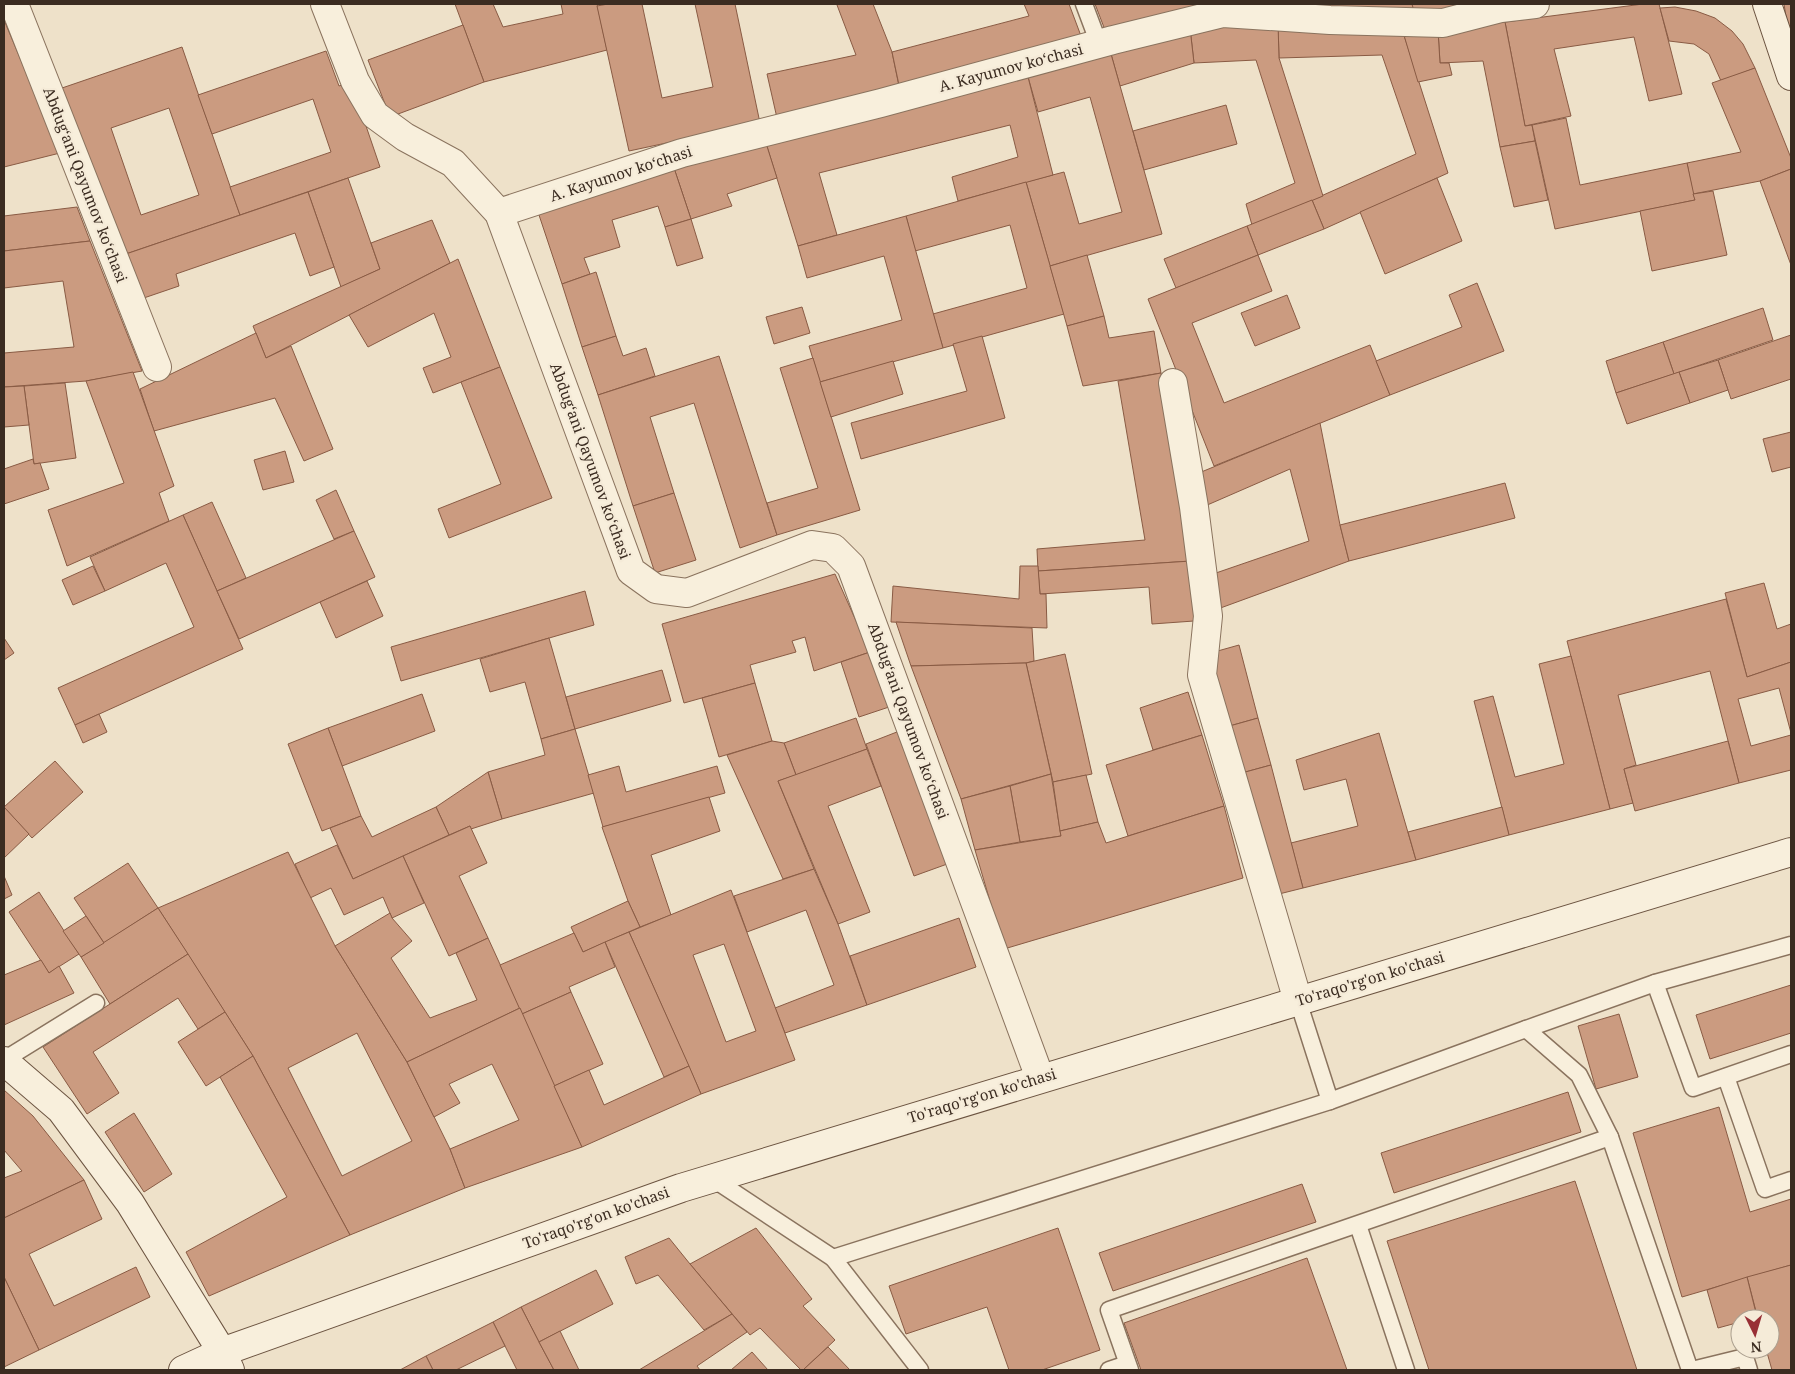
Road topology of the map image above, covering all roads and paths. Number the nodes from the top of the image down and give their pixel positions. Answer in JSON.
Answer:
{"nodes":[{"id":1,"x":14,"y":4,"type":"edge"},
{"id":2,"x":326,"y":4,"type":"edge"},
{"id":3,"x":1084,"y":4,"type":"edge"},
{"id":4,"x":1535,"y":4,"type":"edge"},
{"id":5,"x":1767,"y":4,"type":"edge"},
{"id":6,"x":1099,"y":44,"type":"junction"},
{"id":7,"x":1791,"y":76,"type":"edge"},
{"id":8,"x":499,"y":213,"type":"junction"},
{"id":9,"x":157,"y":366,"type":"dead end"},
{"id":10,"x":1173,"y":383,"type":"dead end"},
{"id":11,"x":1791,"y":852,"type":"edge"},
{"id":12,"x":1791,"y":945,"type":"edge"},
{"id":13,"x":1655,"y":983,"type":"junction"},
{"id":14,"x":1298,"y":1001,"type":"junction"},
{"id":15,"x":96,"y":1003,"type":"dead end"},
{"id":16,"x":1526,"y":1029,"type":"junction"},
{"id":17,"x":1791,"y":1054,"type":"edge"},
{"id":18,"x":4,"y":1060,"type":"edge"},
{"id":19,"x":1726,"y":1077,"type":"junction"},
{"id":20,"x":1040,"y":1078,"type":"junction"},
{"id":21,"x":1330,"y":1101,"type":"junction"},
{"id":22,"x":1610,"y":1137,"type":"junction"},
{"id":23,"x":712,"y":1178,"type":"junction"},
{"id":24,"x":1791,"y":1180,"type":"edge"},
{"id":25,"x":1358,"y":1225,"type":"junction"},
{"id":26,"x":833,"y":1258,"type":"junction"},
{"id":27,"x":226,"y":1361,"type":"edge"},
{"id":28,"x":1128,"y":1367,"type":"edge"},
{"id":29,"x":183,"y":1370,"type":"edge"},
{"id":30,"x":920,"y":1370,"type":"edge"},
{"id":31,"x":1109,"y":1370,"type":"edge"},
{"id":32,"x":1406,"y":1370,"type":"edge"},
{"id":33,"x":1691,"y":1370,"type":"edge"},
{"id":34,"x":1749,"y":1370,"type":"edge"}],
"edges":[{"from":1,"to":9,"type":"street","name":"Abdug‘ani Qayumov ko‘chasi"},
{"from":2,"to":8,"type":"street","name":"Abdug‘ani Qayumov ko‘chasi"},
{"from":3,"to":6,"type":"lane"},
{"from":4,"to":6,"type":"street","name":"A. Kayumov koʻchasi"},
{"from":5,"to":7,"type":"street"},
{"from":6,"to":8,"type":"street","name":"A. Kayumov koʻchasi"},
{"from":8,"to":20,"type":"street","name":"Abdug‘ani Qayumov ko‘chasi"},
{"from":10,"to":14,"type":"street"},
{"from":11,"to":14,"type":"street","name":"To'raqo'rg'on ko'chasi"},
{"from":12,"to":13,"type":"lane"},
{"from":13,"to":16,"type":"lane"},
{"from":13,"to":19,"type":"lane"},
{"from":14,"to":20,"type":"street","name":"To'raqo'rg'on ko'chasi"},
{"from":14,"to":21,"type":"lane"},
{"from":15,"to":18,"type":"lane"},
{"from":16,"to":21,"type":"lane"},
{"from":16,"to":22,"type":"lane"},
{"from":17,"to":19,"type":"lane"},
{"from":18,"to":27,"type":"street"},
{"from":19,"to":24,"type":"lane"},
{"from":20,"to":23,"type":"street","name":"To'raqo'rg'on ko'chasi"},
{"from":21,"to":26,"type":"lane"},
{"from":22,"to":25,"type":"lane"},
{"from":22,"to":33,"type":"lane"},
{"from":23,"to":26,"type":"lane"},
{"from":23,"to":27,"type":"street","name":"To'raqo'rg'on ko'chasi"},
{"from":25,"to":28,"type":"lane"},
{"from":25,"to":32,"type":"lane"},
{"from":26,"to":30,"type":"lane"},
{"from":27,"to":29,"type":"street","name":"To'raqo'rg'on ko'chasi"},
{"from":28,"to":31,"type":"lane"},
{"from":33,"to":34,"type":"lane"}]}
